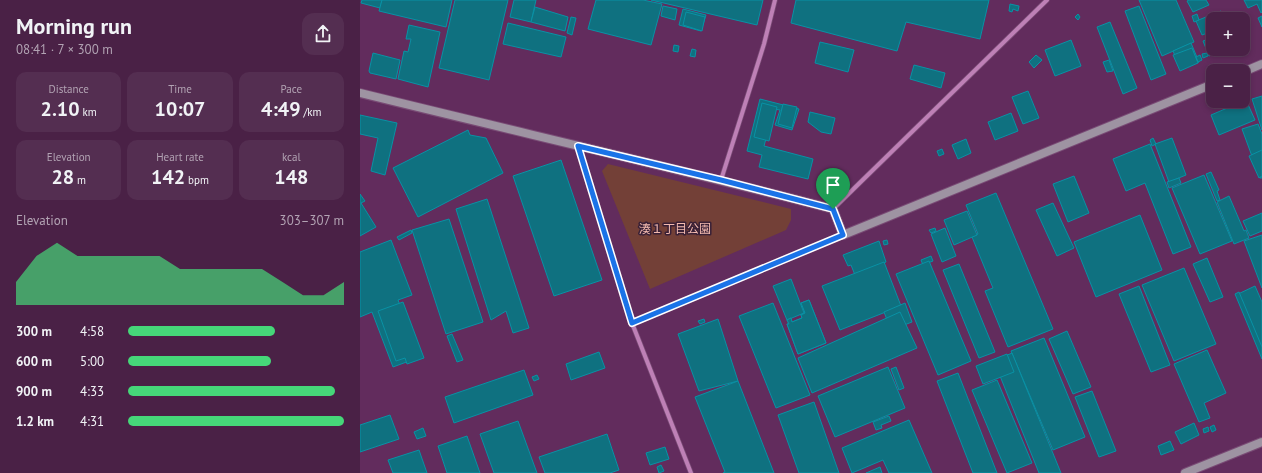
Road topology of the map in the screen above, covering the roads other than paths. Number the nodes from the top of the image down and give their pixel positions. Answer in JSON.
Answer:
{"nodes":[{"id":1,"x":775,"y":0,"type":"edge"},
{"id":2,"x":1047,"y":0,"type":"edge"},
{"id":3,"x":1262,"y":64,"type":"edge"},
{"id":4,"x":1250,"y":69,"type":"edge"},
{"id":5,"x":1206,"y":87,"type":"edge"},
{"id":6,"x":360,"y":93,"type":"edge"},
{"id":7,"x":578,"y":146,"type":"junction"},
{"id":8,"x":721,"y":180,"type":"junction"},
{"id":9,"x":833,"y":209,"type":"junction"},
{"id":10,"x":843,"y":235,"type":"junction"},
{"id":11,"x":632,"y":323,"type":"junction"},
{"id":12,"x":1262,"y":442,"type":"edge"},
{"id":13,"x":691,"y":473,"type":"edge"},
{"id":14,"x":1185,"y":473,"type":"edge"}],
"edges":[{"from":1,"to":8,"type":"street"},
{"from":2,"to":9,"type":"street"},
{"from":3,"to":4,"type":"street"},
{"from":5,"to":10,"type":"street"},
{"from":6,"to":7,"type":"street"},
{"from":7,"to":8,"type":"street"},
{"from":7,"to":11,"type":"street"},
{"from":8,"to":9,"type":"street"},
{"from":9,"to":10,"type":"street"},
{"from":10,"to":11,"type":"street"},
{"from":11,"to":13,"type":"street"},
{"from":12,"to":14,"type":"street"}]}
